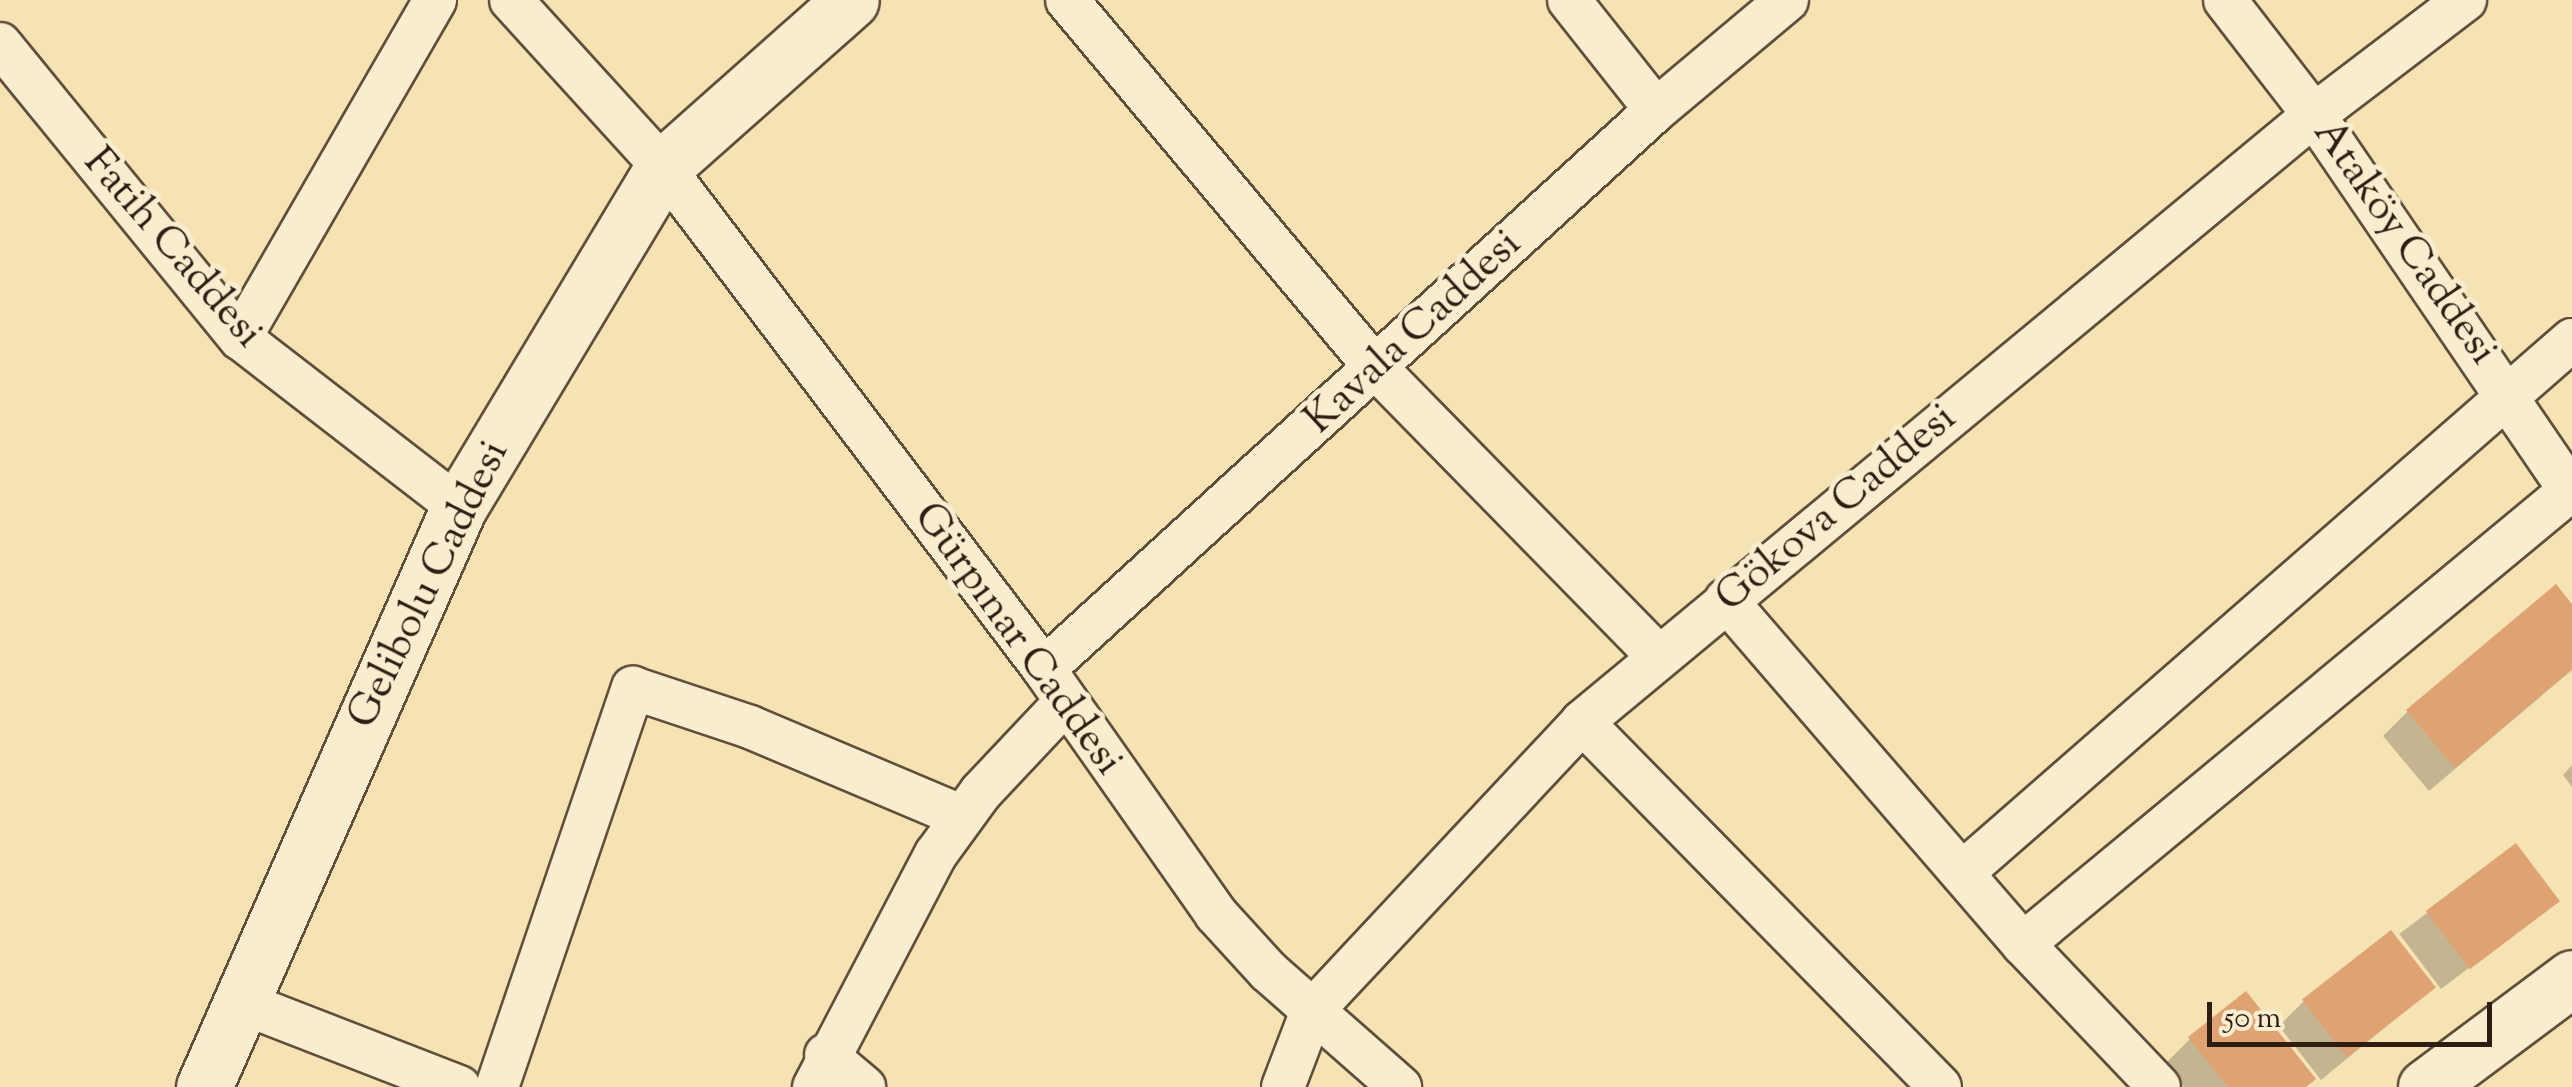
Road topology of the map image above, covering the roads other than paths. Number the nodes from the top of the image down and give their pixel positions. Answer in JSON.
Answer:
{"nodes":[{"id":1,"x":436,"y":0,"type":"edge"},
{"id":2,"x":511,"y":0,"type":"edge"},
{"id":3,"x":851,"y":0,"type":"edge"},
{"id":4,"x":1068,"y":0,"type":"edge"},
{"id":5,"x":1569,"y":0,"type":"edge"},
{"id":6,"x":1787,"y":0,"type":"edge"},
{"id":7,"x":2225,"y":0,"type":"edge"},
{"id":8,"x":2465,"y":0,"type":"edge"},
{"id":9,"x":0,"y":44,"type":"edge"},
{"id":10,"x":1656,"y":110,"type":"junction"},
{"id":11,"x":2314,"y":115,"type":"junction"},
{"id":12,"x":663,"y":167,"type":"junction"},
{"id":13,"x":240,"y":338,"type":"junction"},
{"id":14,"x":2572,"y":340,"type":"edge"},
{"id":15,"x":1376,"y":368,"type":"junction"},
{"id":16,"x":2508,"y":391,"type":"junction"},
{"id":17,"x":2571,"y":491,"type":"edge"},
{"id":18,"x":458,"y":507,"type":"junction"},
{"id":19,"x":1726,"y":600,"type":"junction"},
{"id":20,"x":1658,"y":656,"type":"junction"},
{"id":21,"x":1055,"y":686,"type":"junction"},
{"id":22,"x":1582,"y":722,"type":"junction"},
{"id":23,"x":961,"y":816,"type":"junction"},
{"id":24,"x":1962,"y":872,"type":"junction"},
{"id":25,"x":2024,"y":944,"type":"junction"},
{"id":26,"x":2572,"y":978,"type":"edge"},
{"id":27,"x":240,"y":1002,"type":"junction"},
{"id":28,"x":1312,"y":1011,"type":"junction"},
{"id":29,"x":820,"y":1071,"type":"edge"},
{"id":30,"x":2450,"y":1080,"type":"edge"},
{"id":31,"x":204,"y":1087,"type":"edge"},
{"id":32,"x":459,"y":1087,"type":"edge"},
{"id":33,"x":497,"y":1087,"type":"edge"},
{"id":34,"x":864,"y":1087,"type":"edge"},
{"id":35,"x":1283,"y":1087,"type":"edge"},
{"id":36,"x":1400,"y":1087,"type":"edge"},
{"id":37,"x":1940,"y":1087,"type":"edge"},
{"id":38,"x":2159,"y":1087,"type":"edge"}],
"edges":[{"from":1,"to":13,"type":"street"},
{"from":2,"to":12,"type":"street","name":"Gürpınar Caddesi"},
{"from":3,"to":12,"type":"street","name":"Gelibolu Caddesi"},
{"from":4,"to":15,"type":"street"},
{"from":5,"to":10,"type":"street"},
{"from":6,"to":10,"type":"street","name":"Kavala Caddesi"},
{"from":7,"to":11,"type":"street","name":"Ataköy Caddesi"},
{"from":8,"to":11,"type":"street","name":"Gökova Caddesi"},
{"from":9,"to":13,"type":"street","name":"Fatih Caddesi"},
{"from":10,"to":15,"type":"street","name":"Kavala Caddesi"},
{"from":11,"to":16,"type":"street","name":"Ataköy Caddesi"},
{"from":11,"to":19,"type":"street","name":"Gökova Caddesi"},
{"from":12,"to":18,"type":"street","name":"Gelibolu Caddesi"},
{"from":12,"to":21,"type":"street","name":"Gürpınar Caddesi"},
{"from":13,"to":18,"type":"street","name":"Fatih Caddesi"},
{"from":14,"to":16,"type":"street"},
{"from":15,"to":20,"type":"street"},
{"from":15,"to":21,"type":"street","name":"Kavala Caddesi"},
{"from":16,"to":17,"type":"street","name":"Ataköy Caddesi"},
{"from":16,"to":24,"type":"street"},
{"from":17,"to":25,"type":"street"},
{"from":18,"to":27,"type":"street","name":"Gelibolu Caddesi"},
{"from":19,"to":20,"type":"street","name":"Gökova Caddesi"},
{"from":19,"to":24,"type":"street"},
{"from":20,"to":22,"type":"street","name":"Gökova Caddesi"},
{"from":21,"to":23,"type":"street","name":"Kavala Caddesi"},
{"from":21,"to":28,"type":"street","name":"Gürpınar Caddesi"},
{"from":22,"to":28,"type":"street","name":"Gökova Caddesi"},
{"from":22,"to":37,"type":"street"},
{"from":23,"to":29,"type":"street","name":"Kavala Caddesi"},
{"from":23,"to":33,"type":"street"},
{"from":24,"to":25,"type":"street"},
{"from":25,"to":38,"type":"street"},
{"from":26,"to":30,"type":"street"},
{"from":27,"to":31,"type":"street","name":"Gelibolu Caddesi"},
{"from":27,"to":32,"type":"street"},
{"from":28,"to":35,"type":"street","name":"Gökova Caddesi"},
{"from":28,"to":36,"type":"street","name":"Gürpınar Caddesi"},
{"from":29,"to":34,"type":"street"}]}
